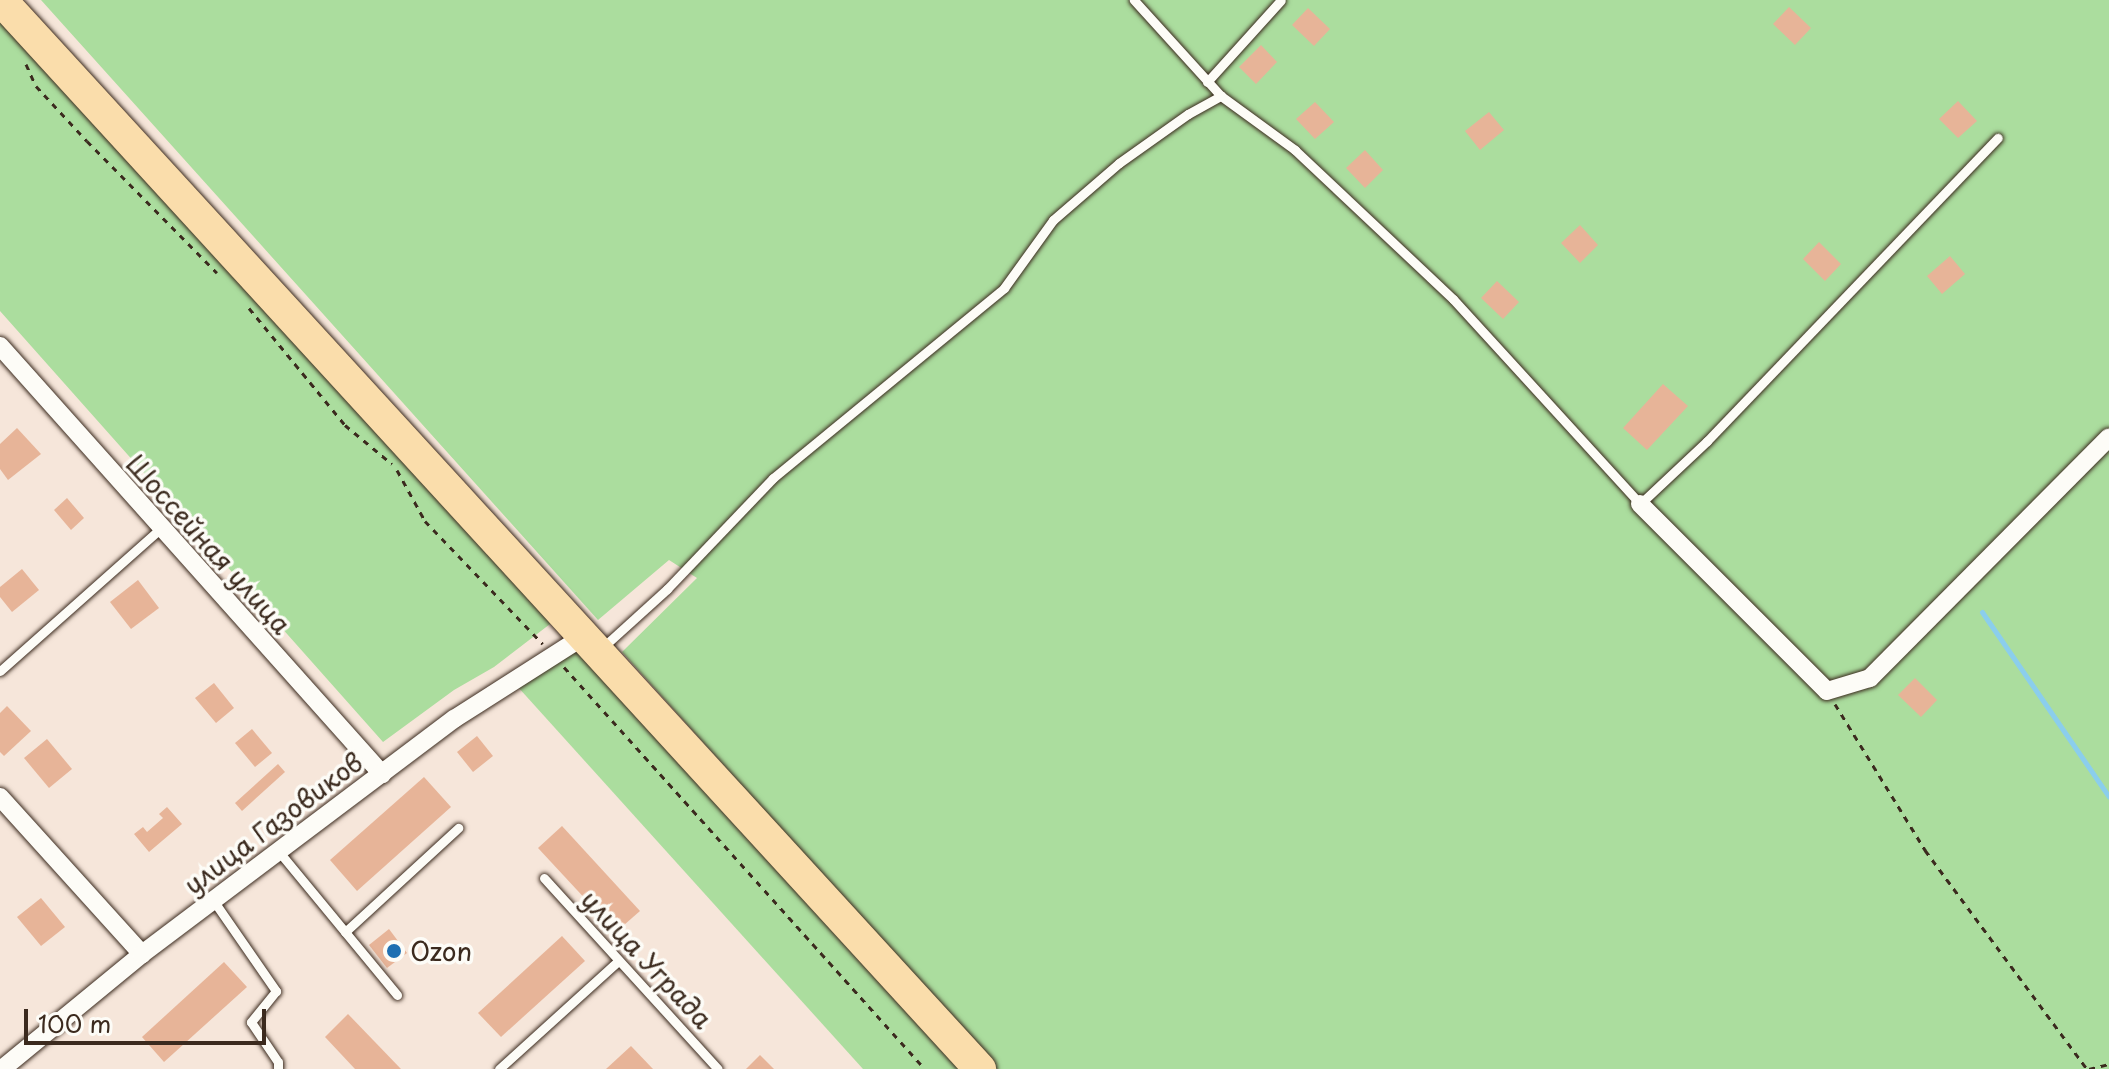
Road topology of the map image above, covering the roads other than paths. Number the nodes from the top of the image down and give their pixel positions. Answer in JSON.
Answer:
{"nodes":[{"id":1,"x":1,"y":0,"type":"edge"},
{"id":2,"x":1134,"y":0,"type":"edge"},
{"id":3,"x":1281,"y":0,"type":"edge"},
{"id":4,"x":1207,"y":82,"type":"junction"},
{"id":5,"x":1221,"y":96,"type":"junction"},
{"id":6,"x":1998,"y":138,"type":"dead end"},
{"id":7,"x":0,"y":346,"type":"edge"},
{"id":8,"x":2109,"y":437,"type":"edge"},
{"id":9,"x":1640,"y":504,"type":"junction"},
{"id":10,"x":160,"y":529,"type":"junction"},
{"id":11,"x":592,"y":643,"type":"junction"},
{"id":12,"x":0,"y":671,"type":"edge"},
{"id":13,"x":382,"y":774,"type":"junction"},
{"id":14,"x":0,"y":797,"type":"edge"},
{"id":15,"x":458,"y":828,"type":"dead end"},
{"id":16,"x":280,"y":853,"type":"junction"},
{"id":17,"x":544,"y":878,"type":"dead end"},
{"id":18,"x":213,"y":900,"type":"junction"},
{"id":19,"x":345,"y":932,"type":"junction"},
{"id":20,"x":142,"y":954,"type":"junction"},
{"id":21,"x":618,"y":961,"type":"junction"},
{"id":22,"x":397,"y":995,"type":"dead end"},
{"id":23,"x":502,"y":1068,"type":"edge"},
{"id":24,"x":2,"y":1069,"type":"edge"},
{"id":25,"x":278,"y":1069,"type":"edge"},
{"id":26,"x":718,"y":1069,"type":"edge"},
{"id":27,"x":980,"y":1069,"type":"edge"}],
"edges":[{"from":1,"to":11,"type":"highway"},
{"from":2,"to":4,"type":"lane"},
{"from":3,"to":4,"type":"lane"},
{"from":4,"to":5,"type":"lane"},
{"from":5,"to":9,"type":"lane"},
{"from":5,"to":11,"type":"lane"},
{"from":6,"to":9,"type":"lane"},
{"from":7,"to":10,"type":"street","name":"Шоссейная улица"},
{"from":8,"to":9,"type":"street"},
{"from":10,"to":12,"type":"lane"},
{"from":10,"to":13,"type":"street","name":"Шоссейная улица"},
{"from":11,"to":13,"type":"street","name":"улица Газовиков"},
{"from":11,"to":27,"type":"highway"},
{"from":13,"to":16,"type":"street","name":"улица Газовиков"},
{"from":14,"to":20,"type":"street"},
{"from":15,"to":19,"type":"lane"},
{"from":16,"to":18,"type":"street","name":"улица Газовиков"},
{"from":16,"to":19,"type":"lane"},
{"from":17,"to":21,"type":"lane","name":"улица Уграда"},
{"from":18,"to":20,"type":"street","name":"улица Газовиков"},
{"from":18,"to":25,"type":"lane"},
{"from":19,"to":22,"type":"lane"},
{"from":20,"to":24,"type":"street","name":"улица Газовиков"},
{"from":21,"to":23,"type":"lane"},
{"from":21,"to":26,"type":"lane","name":"улица Уграда"}]}
